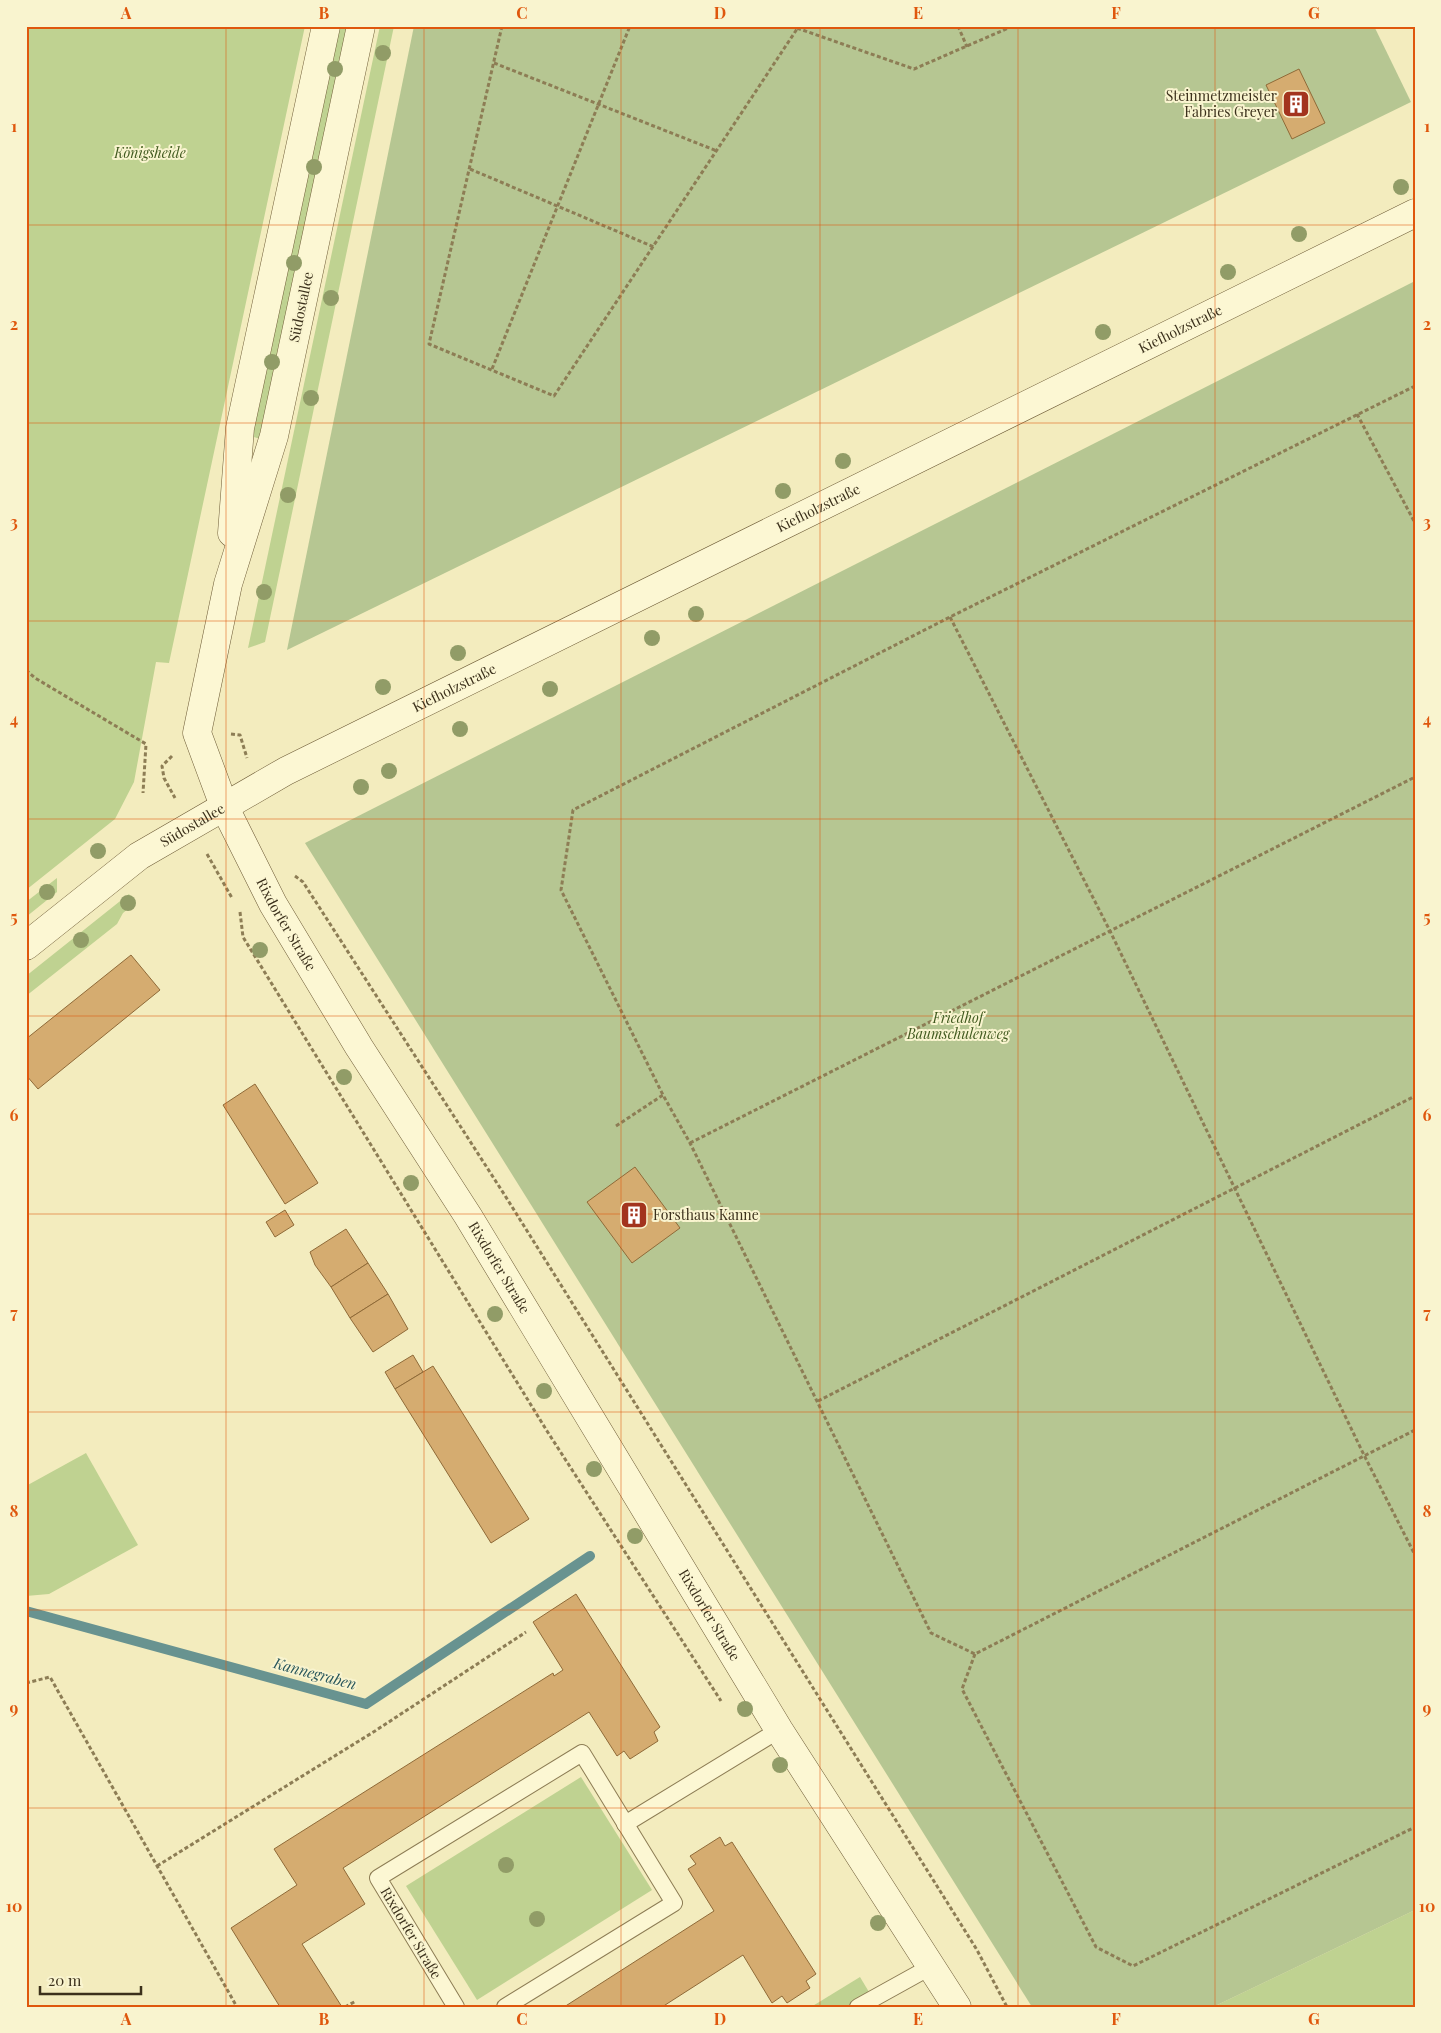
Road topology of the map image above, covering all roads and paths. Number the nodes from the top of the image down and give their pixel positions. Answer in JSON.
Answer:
{"nodes":[{"id":1,"x":326,"y":26,"type":"edge"},
{"id":2,"x":361,"y":26,"type":"edge"},
{"id":3,"x":502,"y":26,"type":"edge"},
{"id":4,"x":630,"y":26,"type":"edge"},
{"id":5,"x":791,"y":26,"type":"edge"},
{"id":6,"x":958,"y":26,"type":"edge"},
{"id":7,"x":1013,"y":26,"type":"edge"},
{"id":8,"x":798,"y":28,"type":"edge"},
{"id":9,"x":967,"y":47,"type":"junction"},
{"id":10,"x":494,"y":63,"type":"junction"},
{"id":11,"x":599,"y":103,"type":"junction"},
{"id":12,"x":717,"y":151,"type":"junction"},
{"id":13,"x":470,"y":169,"type":"junction"},
{"id":14,"x":558,"y":205,"type":"junction"},
{"id":15,"x":1415,"y":213,"type":"edge"},
{"id":16,"x":654,"y":246,"type":"junction"},
{"id":17,"x":492,"y":370,"type":"junction"},
{"id":18,"x":1415,"y":386,"type":"edge"},
{"id":19,"x":1358,"y":414,"type":"junction"},
{"id":20,"x":1415,"y":523,"type":"edge"},
{"id":21,"x":228,"y":584,"type":"junction"},
{"id":22,"x":950,"y":618,"type":"junction"},
{"id":23,"x":26,"y":670,"type":"edge"},
{"id":24,"x":1415,"y":777,"type":"edge"},
{"id":25,"x":143,"y":793,"type":"dead end"},
{"id":26,"x":224,"y":806,"type":"junction"},
{"id":27,"x":303,"y":882,"type":"dead end"},
{"id":28,"x":233,"y":900,"type":"dead end"},
{"id":29,"x":1110,"y":931,"type":"junction"},
{"id":30,"x":26,"y":946,"type":"edge"},
{"id":31,"x":663,"y":1095,"type":"junction"},
{"id":32,"x":1415,"y":1096,"type":"edge"},
{"id":33,"x":616,"y":1126,"type":"dead end"},
{"id":34,"x":690,"y":1143,"type":"junction"},
{"id":35,"x":1234,"y":1187,"type":"junction"},
{"id":36,"x":818,"y":1401,"type":"junction"},
{"id":37,"x":1415,"y":1430,"type":"edge"},
{"id":38,"x":1364,"y":1455,"type":"junction"},
{"id":39,"x":1415,"y":1555,"type":"edge"},
{"id":40,"x":526,"y":1632,"type":"dead end"},
{"id":41,"x":975,"y":1654,"type":"junction"},
{"id":42,"x":26,"y":1683,"type":"edge"},
{"id":43,"x":724,"y":1705,"type":"dead end"},
{"id":44,"x":779,"y":1730,"type":"junction"},
{"id":45,"x":625,"y":1824,"type":"junction"},
{"id":46,"x":1415,"y":1827,"type":"edge"},
{"id":47,"x":157,"y":1866,"type":"junction"},
{"id":48,"x":932,"y":1966,"type":"junction"},
{"id":49,"x":356,"y":2001,"type":"dead end"},
{"id":50,"x":238,"y":2007,"type":"edge"},
{"id":51,"x":345,"y":2007,"type":"edge"},
{"id":52,"x":456,"y":2007,"type":"edge"},
{"id":53,"x":505,"y":2007,"type":"edge"},
{"id":54,"x":858,"y":2007,"type":"edge"},
{"id":55,"x":957,"y":2007,"type":"edge"},
{"id":56,"x":1007,"y":2007,"type":"edge"}],
"edges":[{"from":1,"to":21,"type":"main road","name":"Südostallee"},
{"from":2,"to":21,"type":"main road","name":"Südostallee"},
{"from":3,"to":10,"type":"path"},
{"from":4,"to":11,"type":"path"},
{"from":5,"to":8,"type":"path"},
{"from":6,"to":9,"type":"path"},
{"from":7,"to":9,"type":"path"},
{"from":8,"to":9,"type":"path"},
{"from":8,"to":12,"type":"path"},
{"from":10,"to":11,"type":"path"},
{"from":10,"to":13,"type":"path"},
{"from":11,"to":12,"type":"path"},
{"from":11,"to":14,"type":"path"},
{"from":12,"to":16,"type":"path"},
{"from":13,"to":14,"type":"path"},
{"from":13,"to":17,"type":"path"},
{"from":14,"to":16,"type":"path"},
{"from":14,"to":17,"type":"path"},
{"from":15,"to":26,"type":"main road","name":"Kiefholzstraße"},
{"from":16,"to":17,"type":"path"},
{"from":18,"to":19,"type":"path"},
{"from":19,"to":20,"type":"path"},
{"from":19,"to":22,"type":"path"},
{"from":21,"to":26,"type":"main road","name":"Südostallee"},
{"from":22,"to":29,"type":"path"},
{"from":22,"to":31,"type":"path"},
{"from":23,"to":25,"type":"path"},
{"from":24,"to":29,"type":"path"},
{"from":26,"to":30,"type":"main road","name":"Südostallee"},
{"from":26,"to":44,"type":"main road","name":"Rixdorfer Straße"},
{"from":27,"to":56,"type":"path"},
{"from":28,"to":43,"type":"path"},
{"from":29,"to":34,"type":"path"},
{"from":29,"to":35,"type":"path"},
{"from":31,"to":33,"type":"path"},
{"from":31,"to":34,"type":"path"},
{"from":32,"to":35,"type":"path"},
{"from":34,"to":36,"type":"path"},
{"from":35,"to":36,"type":"path"},
{"from":35,"to":38,"type":"path"},
{"from":36,"to":41,"type":"path"},
{"from":37,"to":38,"type":"path"},
{"from":38,"to":39,"type":"path"},
{"from":38,"to":41,"type":"path"},
{"from":40,"to":47,"type":"path"},
{"from":41,"to":46,"type":"path"},
{"from":42,"to":47,"type":"path"},
{"from":44,"to":45,"type":"lane"},
{"from":44,"to":48,"type":"main road","name":"Rixdorfer Straße"},
{"from":45,"to":52,"type":"lane","name":"Rixdorfer Straße"},
{"from":45,"to":53,"type":"lane","name":"Rixdorfer Straße"},
{"from":47,"to":50,"type":"path"},
{"from":48,"to":54,"type":"lane"},
{"from":48,"to":55,"type":"main road","name":"Rixdorfer Straße"},
{"from":49,"to":51,"type":"path"}]}
